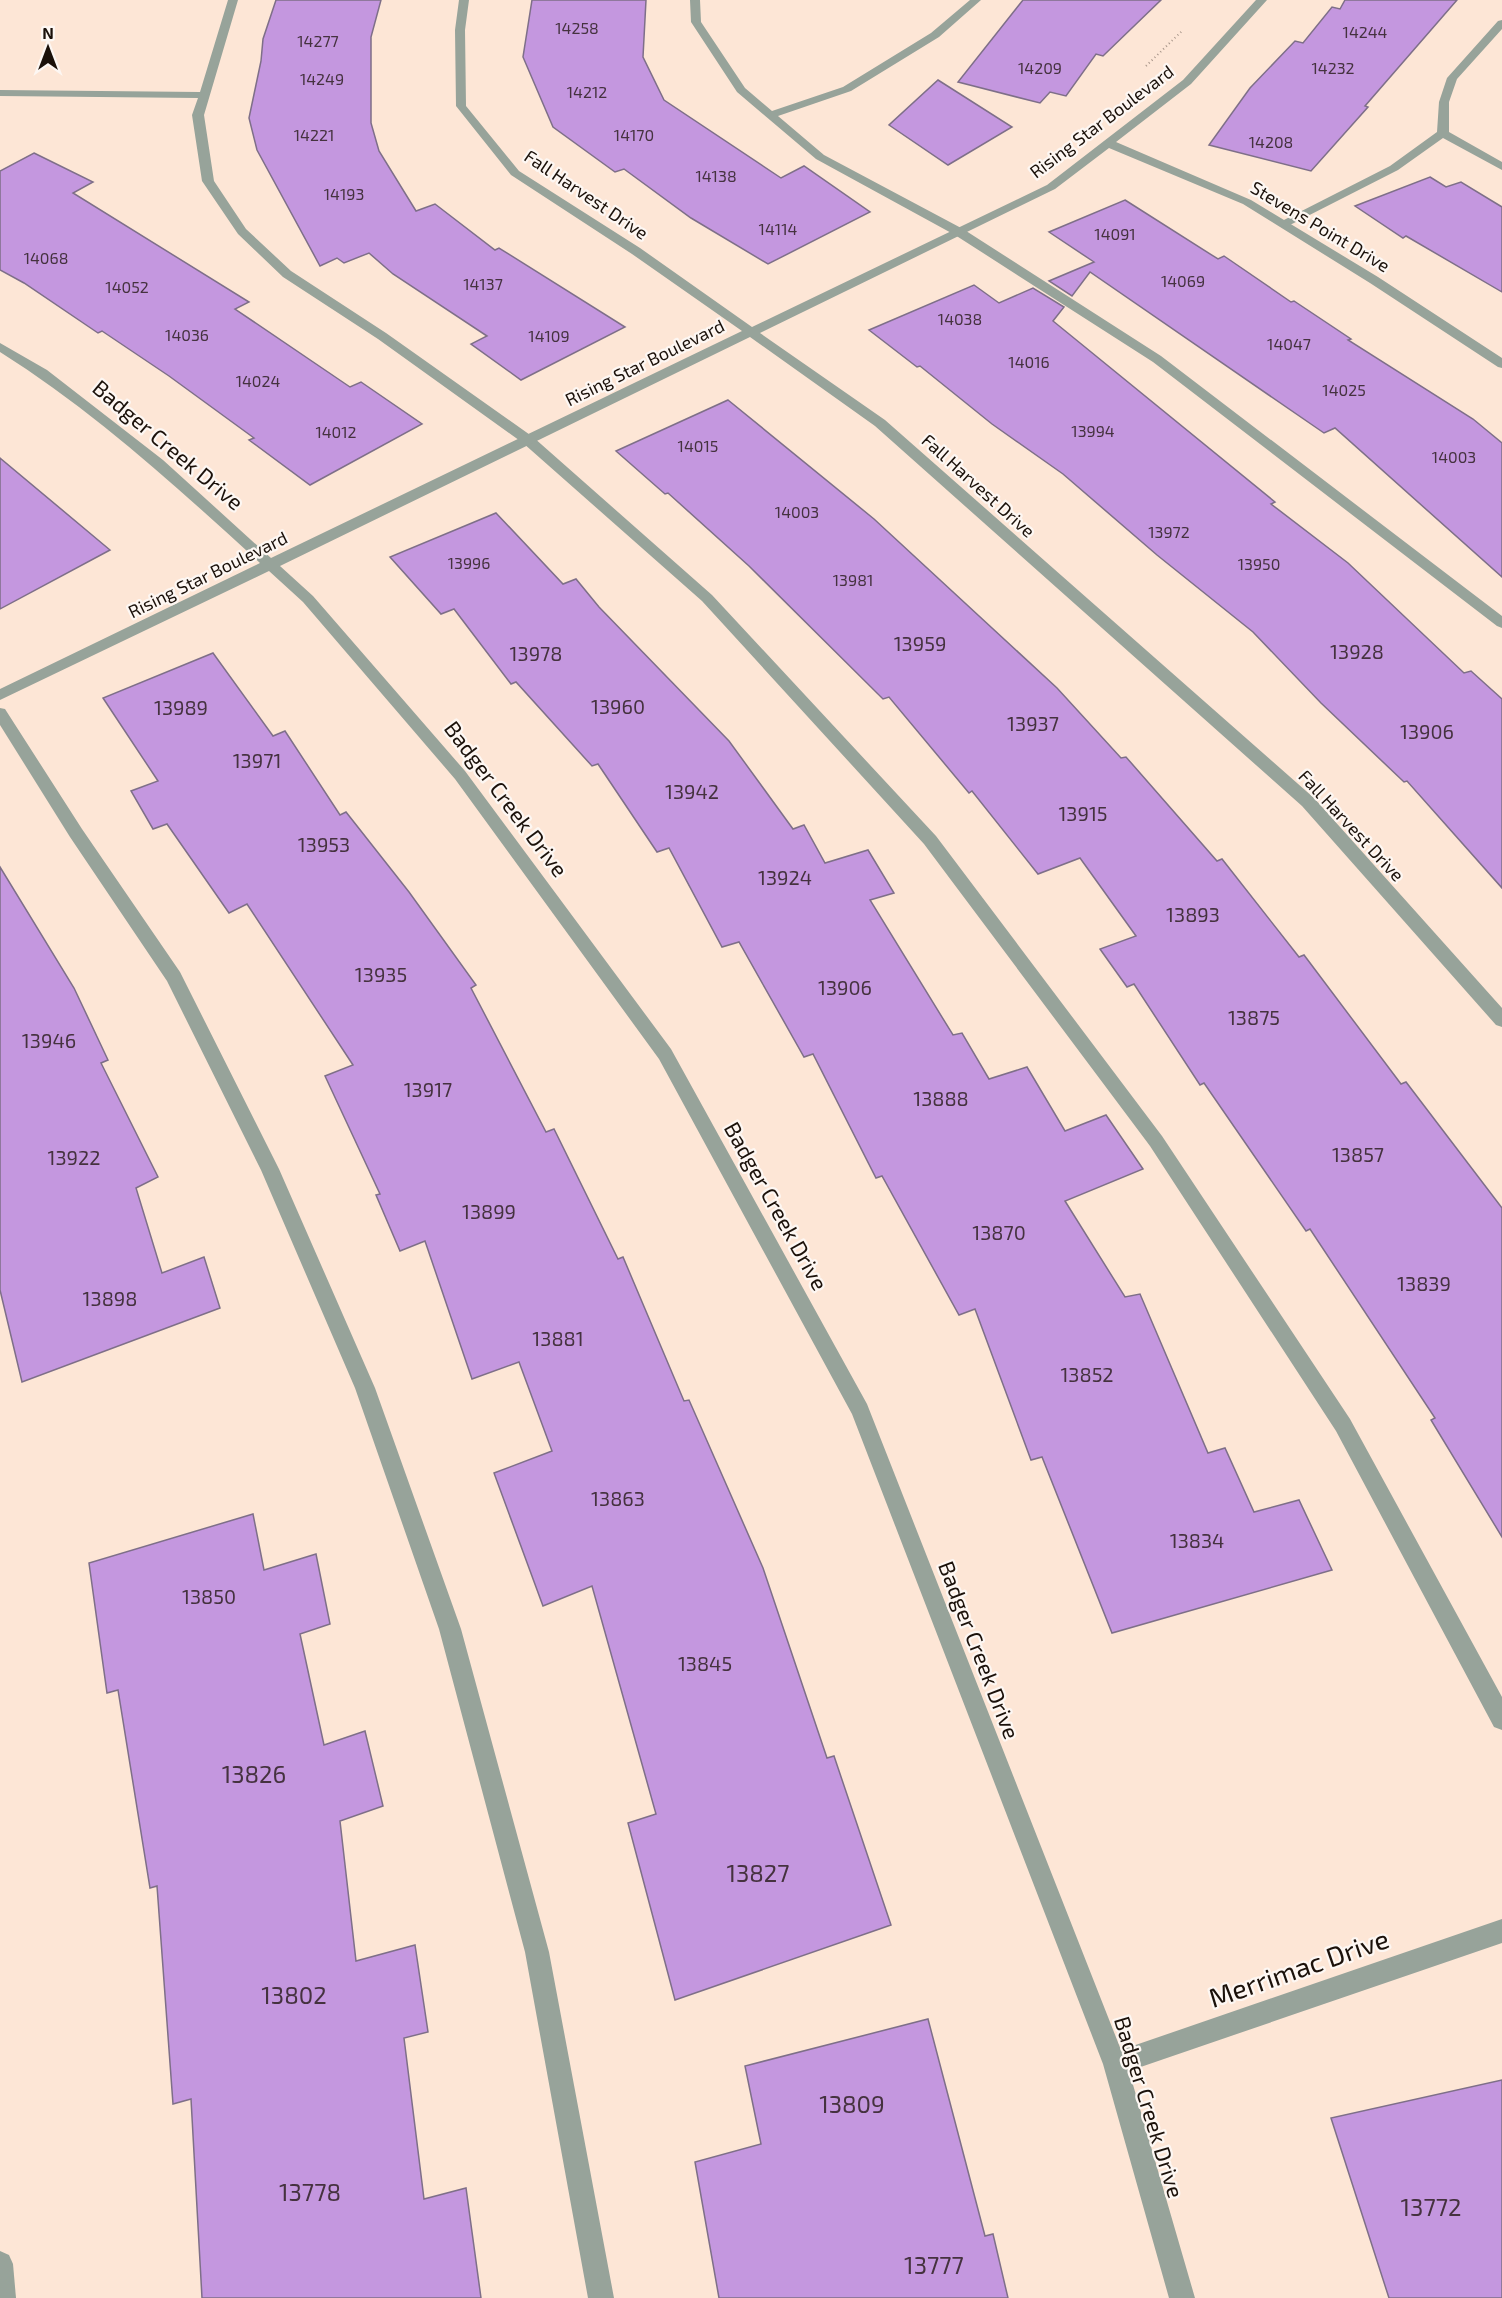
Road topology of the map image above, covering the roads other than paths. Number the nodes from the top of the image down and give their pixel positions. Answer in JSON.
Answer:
{"nodes":[{"id":1,"x":233,"y":0,"type":"edge"},
{"id":2,"x":464,"y":0,"type":"edge"},
{"id":3,"x":695,"y":0,"type":"edge"},
{"id":4,"x":976,"y":0,"type":"edge"},
{"id":5,"x":1262,"y":0,"type":"edge"},
{"id":6,"x":1502,"y":23,"type":"edge"},
{"id":7,"x":0,"y":93,"type":"edge"},
{"id":8,"x":203,"y":94,"type":"junction"},
{"id":9,"x":771,"y":115,"type":"junction"},
{"id":10,"x":1443,"y":133,"type":"junction"},
{"id":11,"x":1108,"y":143,"type":"junction"},
{"id":12,"x":1502,"y":167,"type":"edge"},
{"id":13,"x":1284,"y":225,"type":"junction"},
{"id":14,"x":959,"y":232,"type":"junction"},
{"id":15,"x":752,"y":332,"type":"junction"},
{"id":16,"x":0,"y":346,"type":"edge"},
{"id":17,"x":1502,"y":364,"type":"edge"},
{"id":18,"x":528,"y":440,"type":"junction"},
{"id":19,"x":270,"y":564,"type":"junction"},
{"id":20,"x":1502,"y":623,"type":"edge"},
{"id":21,"x":0,"y":695,"type":"edge"},
{"id":22,"x":0,"y":713,"type":"edge"},
{"id":23,"x":1502,"y":1020,"type":"edge"},
{"id":24,"x":1502,"y":1719,"type":"edge"},
{"id":25,"x":1502,"y":1931,"type":"edge"},
{"id":26,"x":1115,"y":2064,"type":"junction"},
{"id":27,"x":0,"y":2264,"type":"edge"},
{"id":28,"x":3,"y":2298,"type":"edge"},
{"id":29,"x":601,"y":2298,"type":"edge"},
{"id":30,"x":1182,"y":2298,"type":"edge"}],
"edges":[{"from":1,"to":8,"type":"street"},
{"from":2,"to":15,"type":"street","name":"Fall Harvest Drive"},
{"from":3,"to":9,"type":"street"},
{"from":4,"to":9,"type":"street"},
{"from":5,"to":11,"type":"street","name":"Rising Star Boulevard"},
{"from":6,"to":10,"type":"street"},
{"from":7,"to":8,"type":"street"},
{"from":8,"to":18,"type":"street"},
{"from":9,"to":14,"type":"street"},
{"from":10,"to":12,"type":"street"},
{"from":10,"to":13,"type":"street"},
{"from":11,"to":13,"type":"street","name":"Stevens Point Drive"},
{"from":11,"to":14,"type":"street","name":"Rising Star Boulevard"},
{"from":13,"to":17,"type":"street","name":"Stevens Point Drive"},
{"from":14,"to":15,"type":"street","name":"Rising Star Boulevard"},
{"from":14,"to":20,"type":"street"},
{"from":15,"to":18,"type":"street","name":"Rising Star Boulevard"},
{"from":15,"to":23,"type":"street","name":"Fall Harvest Drive"},
{"from":16,"to":19,"type":"street","name":"Badger Creek Drive"},
{"from":18,"to":19,"type":"street","name":"Rising Star Boulevard"},
{"from":18,"to":24,"type":"street"},
{"from":19,"to":21,"type":"street","name":"Rising Star Boulevard"},
{"from":19,"to":26,"type":"street","name":"Badger Creek Drive"},
{"from":22,"to":29,"type":"street"},
{"from":25,"to":26,"type":"street","name":"Merrimac Drive"},
{"from":26,"to":30,"type":"street","name":"Badger Creek Drive"},
{"from":27,"to":28,"type":"street"}]}
